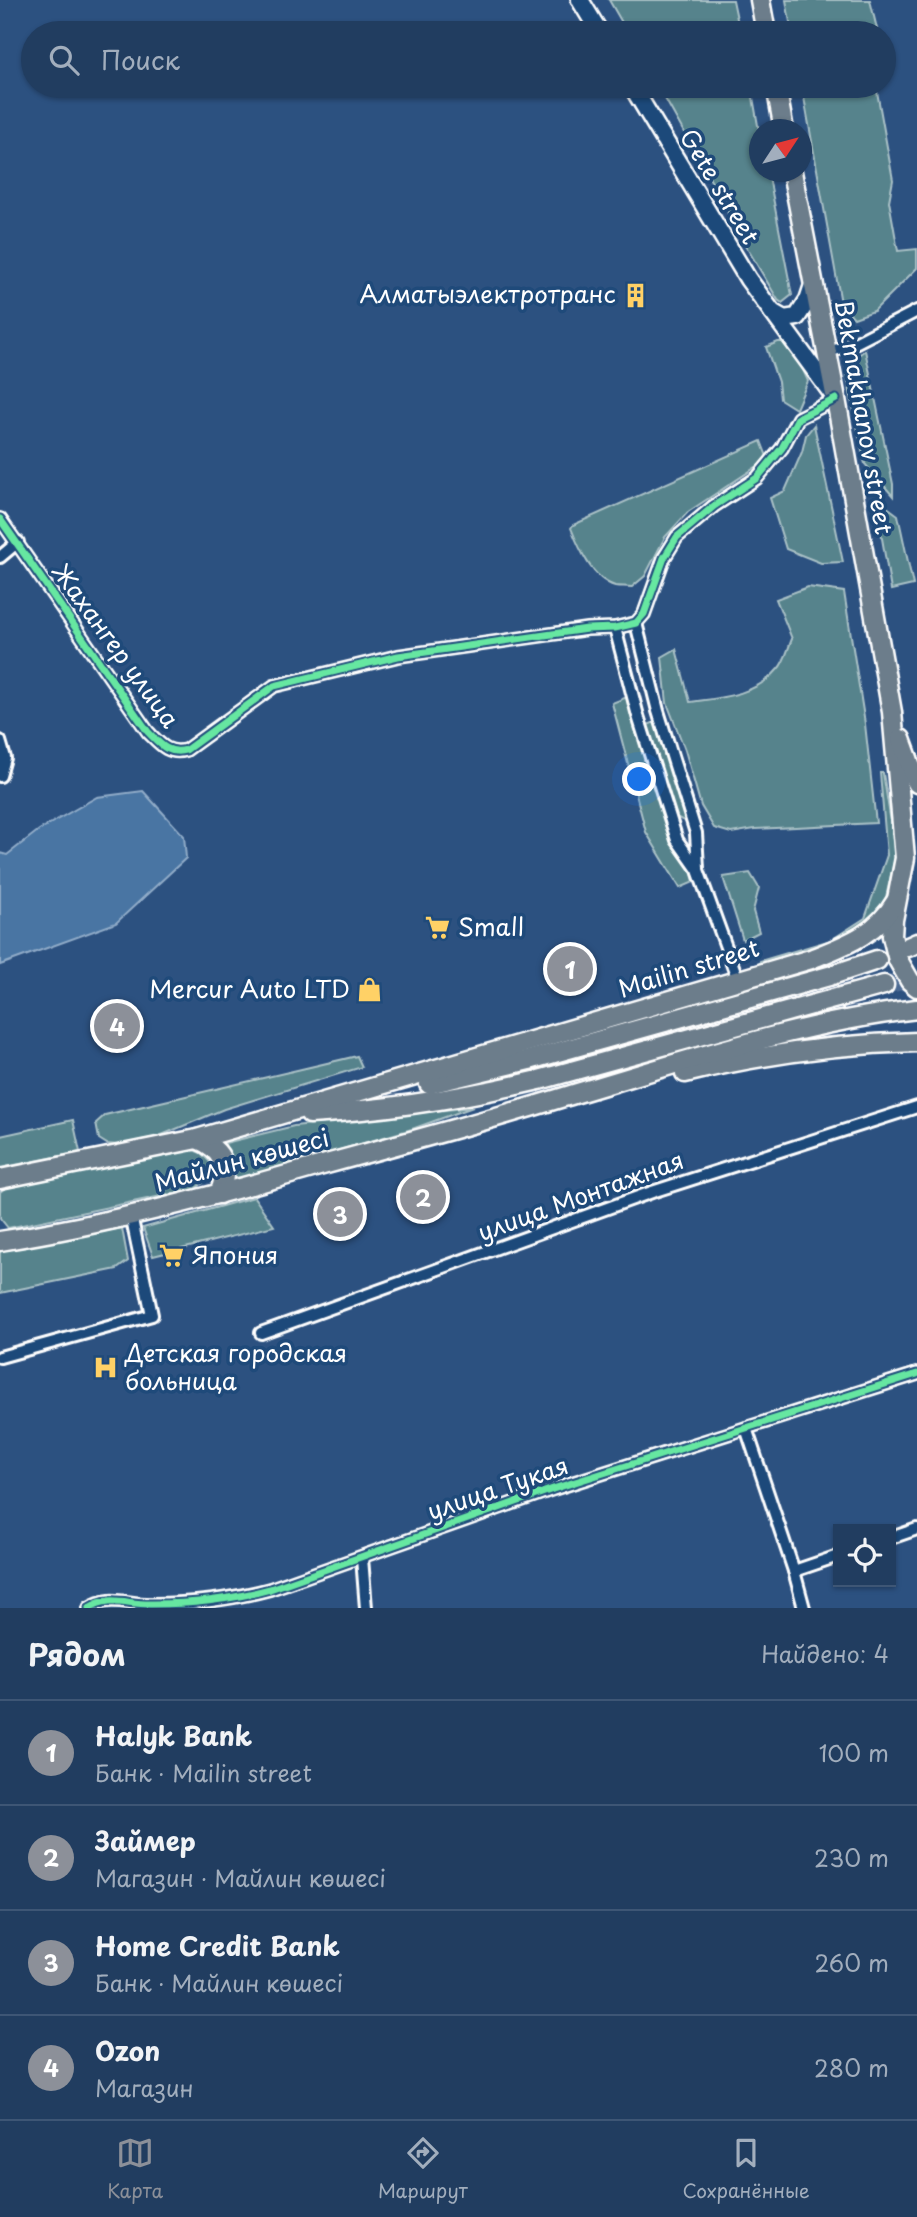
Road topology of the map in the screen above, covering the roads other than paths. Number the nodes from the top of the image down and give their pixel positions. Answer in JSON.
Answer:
{"nodes":[{"id":1,"x":580,"y":0,"type":"edge"},
{"id":2,"x":760,"y":0,"type":"edge"},
{"id":3,"x":593,"y":21,"type":"edge"},
{"id":4,"x":764,"y":21,"type":"edge"},
{"id":5,"x":639,"y":98,"type":"edge"},
{"id":6,"x":778,"y":98,"type":"edge"},
{"id":7,"x":782,"y":119,"type":"edge"},
{"id":8,"x":794,"y":182,"type":"edge"},
{"id":9,"x":814,"y":282,"type":"junction"},
{"id":10,"x":770,"y":310,"type":"junction"},
{"id":11,"x":917,"y":311,"type":"edge"},
{"id":12,"x":828,"y":352,"type":"junction"},
{"id":13,"x":836,"y":399,"type":"junction"},
{"id":14,"x":0,"y":519,"type":"edge"},
{"id":15,"x":18,"y":542,"type":"junction"},
{"id":16,"x":0,"y":557,"type":"edge"},
{"id":17,"x":636,"y":623,"type":"junction"},
{"id":18,"x":615,"y":628,"type":"junction"},
{"id":19,"x":892,"y":712,"type":"junction"},
{"id":20,"x":0,"y":741,"type":"edge"},
{"id":21,"x":917,"y":749,"type":"edge"},
{"id":22,"x":0,"y":776,"type":"edge"},
{"id":23,"x":917,"y":783,"type":"edge"},
{"id":24,"x":698,"y":870,"type":"junction"},
{"id":25,"x":917,"y":870,"type":"edge"},
{"id":26,"x":898,"y":897,"type":"junction"},
{"id":27,"x":877,"y":960,"type":"dead end"},
{"id":28,"x":738,"y":980,"type":"junction"},
{"id":29,"x":884,"y":985,"type":"tunnel mouth"},
{"id":30,"x":917,"y":987,"type":"edge"},
{"id":31,"x":917,"y":1009,"type":"edge"},
{"id":32,"x":917,"y":1042,"type":"edge"},
{"id":33,"x":917,"y":1107,"type":"edge"},
{"id":34,"x":278,"y":1116,"type":"junction"},
{"id":35,"x":495,"y":1118,"type":"junction"},
{"id":36,"x":197,"y":1139,"type":"junction"},
{"id":37,"x":0,"y":1179,"type":"edge"},
{"id":38,"x":219,"y":1194,"type":"junction"},
{"id":39,"x":131,"y":1215,"type":"junction"},
{"id":40,"x":4,"y":1238,"type":"edge"},
{"id":41,"x":261,"y":1333,"type":"dead end"},
{"id":42,"x":0,"y":1357,"type":"edge"},
{"id":43,"x":917,"y":1374,"type":"edge"},
{"id":44,"x":746,"y":1428,"type":"junction"},
{"id":45,"x":917,"y":1529,"type":"edge"},
{"id":46,"x":896,"y":1536,"type":"edge"},
{"id":47,"x":362,"y":1558,"type":"junction"},
{"id":48,"x":833,"y":1558,"type":"edge"},
{"id":49,"x":794,"y":1571,"type":"junction"},
{"id":50,"x":89,"y":1608,"type":"edge"},
{"id":51,"x":366,"y":1608,"type":"edge"},
{"id":52,"x":804,"y":1608,"type":"edge"}],
"edges":[{"from":1,"to":3,"type":"main road"},
{"from":2,"to":4,"type":"main road"},
{"from":5,"to":10,"type":"main road","name":"Gete street"},
{"from":6,"to":7,"type":"main road"},
{"from":8,"to":9,"type":"main road","name":"Bekmakhanov street"},
{"from":9,"to":10,"type":"main road"},
{"from":9,"to":12,"type":"main road","name":"Bekmakhanov street"},
{"from":10,"to":13,"type":"main road","name":"Gete street"},
{"from":11,"to":12,"type":"street"},
{"from":12,"to":13,"type":"main road","name":"Bekmakhanov street"},
{"from":13,"to":17,"type":"street"},
{"from":13,"to":19,"type":"main road","name":"Bekmakhanov street"},
{"from":14,"to":15,"type":"street","name":"Жахангер улица"},
{"from":15,"to":16,"type":"street"},
{"from":15,"to":18,"type":"street","name":"Жахангер улица"},
{"from":17,"to":18,"type":"street"},
{"from":17,"to":24,"type":"street"},
{"from":18,"to":24,"type":"street"},
{"from":19,"to":21,"type":"main road"},
{"from":19,"to":23,"type":"main road"},
{"from":19,"to":26,"type":"main road"},
{"from":20,"to":22,"type":"street"},
{"from":24,"to":28,"type":"street"},
{"from":25,"to":26,"type":"main road","name":"Mailin street"},
{"from":26,"to":28,"type":"main road","name":"Mailin street"},
{"from":26,"to":30,"type":"main road"},
{"from":27,"to":34,"type":"main road","name":"Mailin street"},
{"from":28,"to":34,"type":"main road","name":"Mailin street"},
{"from":29,"to":34,"type":"main road"},
{"from":31,"to":35,"type":"main road"},
{"from":32,"to":35,"type":"main road"},
{"from":33,"to":41,"type":"street","name":"улица Монтажная"},
{"from":34,"to":36,"type":"main road","name":"Майлин көшесі"},
{"from":35,"to":38,"type":"main road","name":"Майлин көшесі"},
{"from":36,"to":37,"type":"main road","name":"Майлин көшесі"},
{"from":36,"to":38,"type":"main road"},
{"from":38,"to":39,"type":"main road","name":"Майлин көшесі"},
{"from":39,"to":40,"type":"main road","name":"Майлин көшесі"},
{"from":39,"to":42,"type":"street"},
{"from":43,"to":44,"type":"street","name":"улица Тукая"},
{"from":44,"to":47,"type":"street","name":"улица Тукая"},
{"from":44,"to":49,"type":"street"},
{"from":45,"to":46,"type":"street"},
{"from":47,"to":50,"type":"street","name":"улица Тукая"},
{"from":47,"to":51,"type":"street"},
{"from":48,"to":49,"type":"street"},
{"from":49,"to":52,"type":"street"}]}
